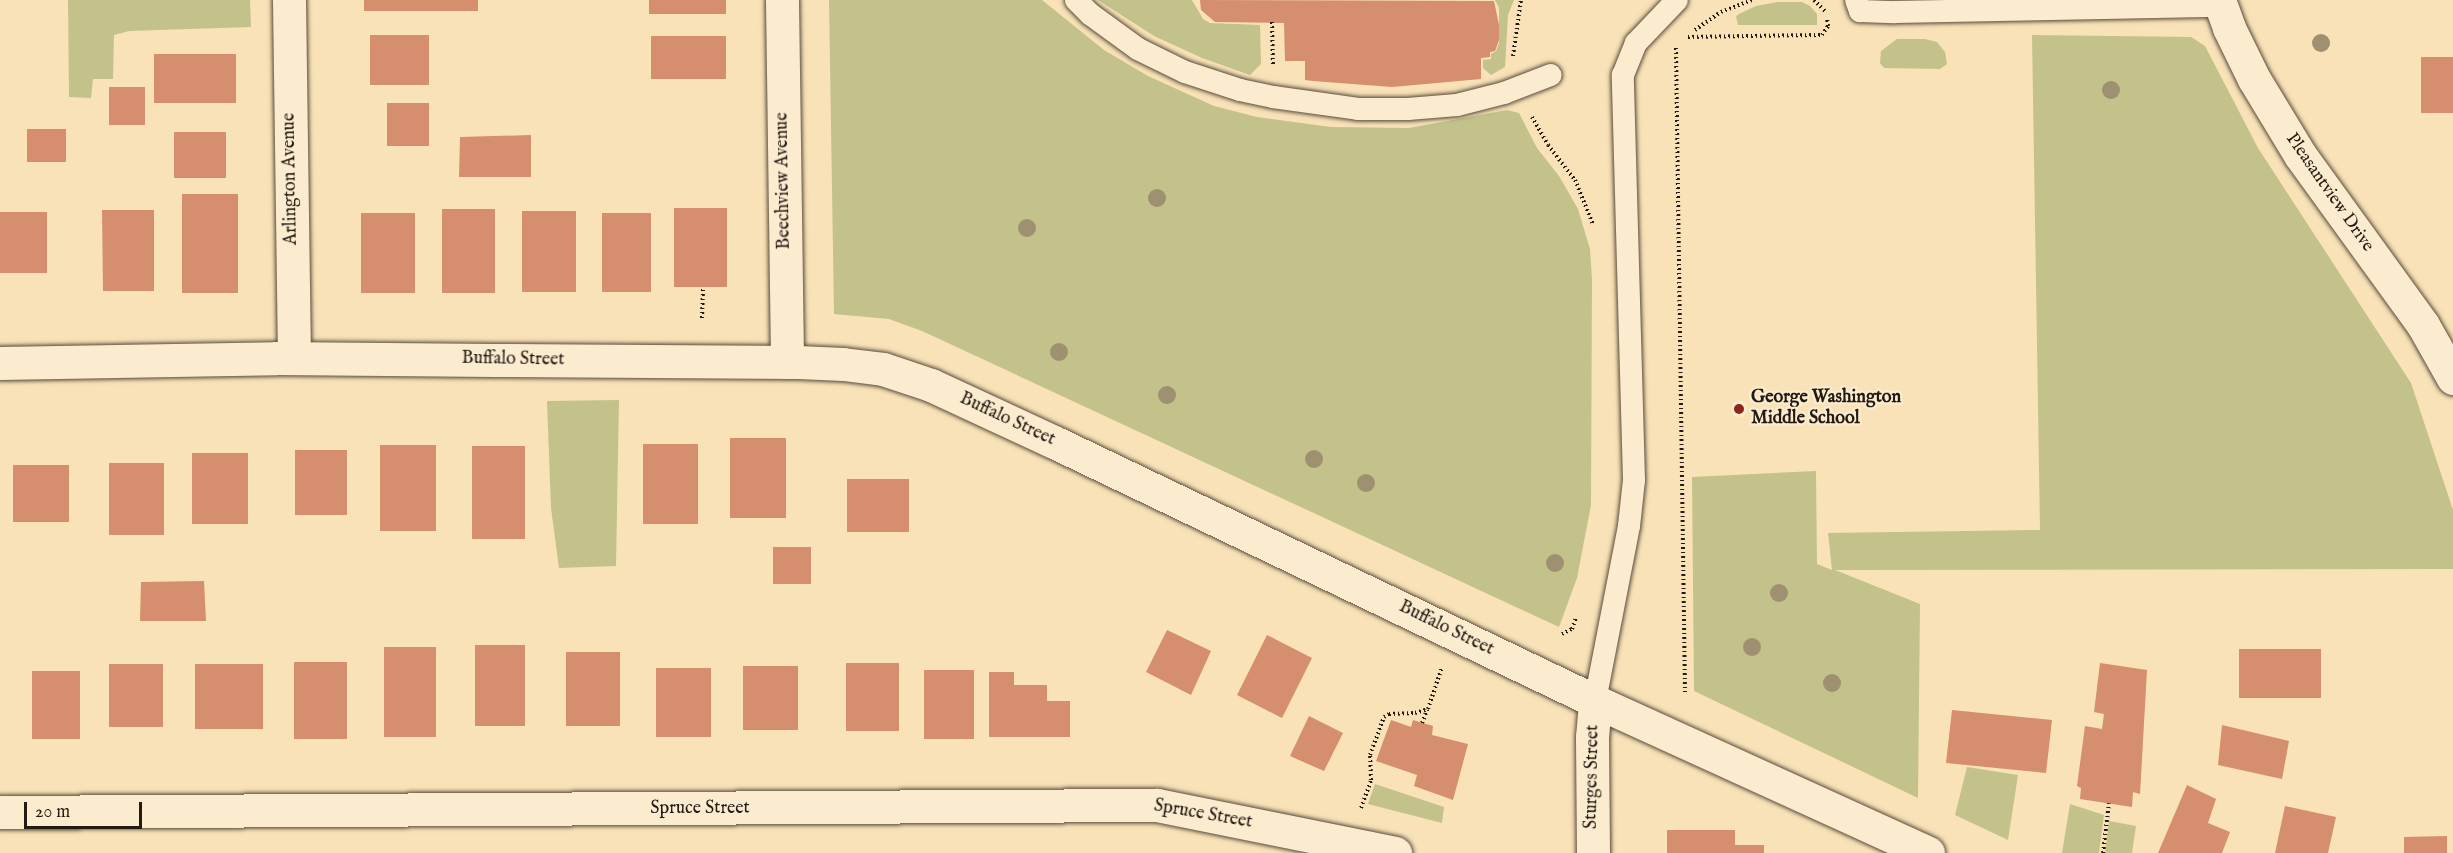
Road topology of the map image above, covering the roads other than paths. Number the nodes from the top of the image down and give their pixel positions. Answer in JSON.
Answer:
{"nodes":[{"id":1,"x":289,"y":0,"type":"edge"},
{"id":2,"x":782,"y":0,"type":"edge"},
{"id":3,"x":1076,"y":0,"type":"edge"},
{"id":4,"x":1677,"y":0,"type":"edge"},
{"id":5,"x":2220,"y":3,"type":"edge"},
{"id":6,"x":1858,"y":5,"type":"edge"},
{"id":7,"x":1551,"y":75,"type":"dead end"},
{"id":8,"x":294,"y":358,"type":"junction"},
{"id":9,"x":787,"y":362,"type":"junction"},
{"id":10,"x":0,"y":363,"type":"edge"},
{"id":11,"x":2453,"y":378,"type":"edge"},
{"id":12,"x":1595,"y":701,"type":"junction"},
{"id":13,"x":0,"y":812,"type":"edge"},
{"id":14,"x":1395,"y":853,"type":"edge"},
{"id":15,"x":1593,"y":853,"type":"edge"},
{"id":16,"x":1928,"y":853,"type":"edge"}],
"edges":[{"from":1,"to":8,"type":"street","name":"Arlington Avenue"},
{"from":2,"to":9,"type":"street","name":"Beechview Avenue"},
{"from":3,"to":7,"type":"lane"},
{"from":4,"to":12,"type":"lane"},
{"from":5,"to":6,"type":"lane"},
{"from":5,"to":11,"type":"street","name":"Pleasantview Drive"},
{"from":8,"to":9,"type":"street","name":"Buffalo Street"},
{"from":8,"to":10,"type":"street","name":"Buffalo Street"},
{"from":9,"to":12,"type":"street","name":"Buffalo Street"},
{"from":12,"to":15,"type":"street","name":"Sturges Street"},
{"from":12,"to":16,"type":"street","name":"Buffalo Street"},
{"from":13,"to":14,"type":"street","name":"Spruce Street"}]}
